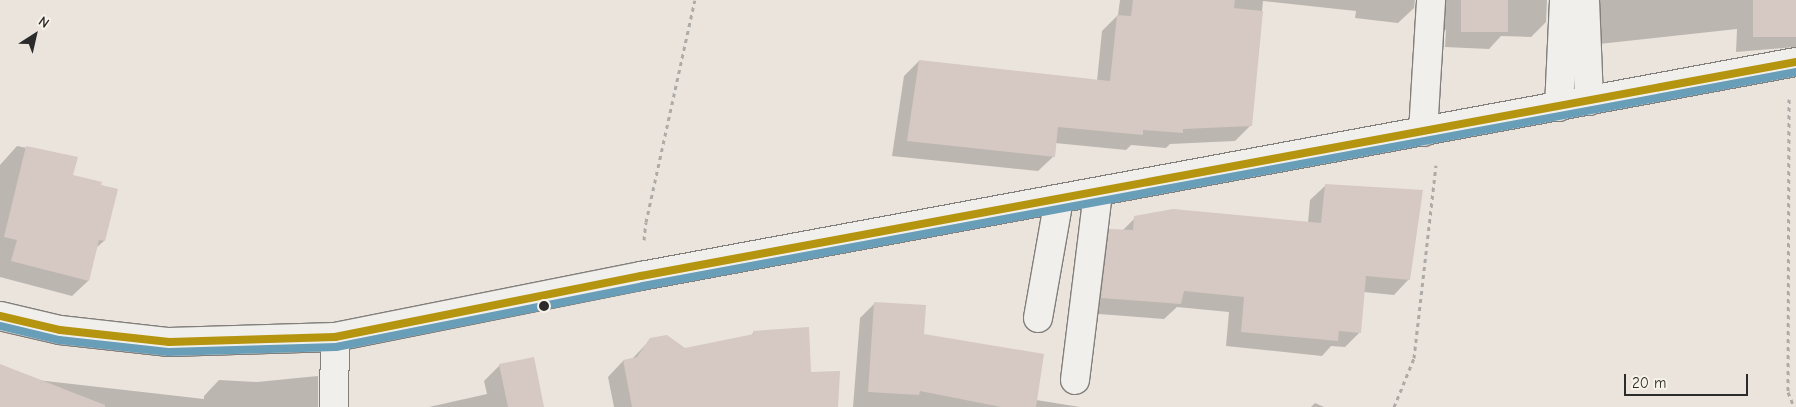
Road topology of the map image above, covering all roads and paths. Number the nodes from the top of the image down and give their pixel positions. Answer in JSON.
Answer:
{"nodes":[{"id":1,"x":695,"y":0,"type":"edge"},
{"id":2,"x":1431,"y":0,"type":"edge"},
{"id":3,"x":1564,"y":0,"type":"edge"},
{"id":4,"x":1585,"y":0,"type":"edge"},
{"id":5,"x":1792,"y":63,"type":"edge"},
{"id":6,"x":1589,"y":101,"type":"junction"},
{"id":7,"x":1559,"y":107,"type":"junction"},
{"id":8,"x":1431,"y":131,"type":"junction"},
{"id":9,"x":1098,"y":192,"type":"junction"},
{"id":10,"x":1060,"y":199,"type":"junction"},
{"id":11,"x":641,"y":276,"type":"junction"},
{"id":12,"x":0,"y":316,"type":"edge"},
{"id":13,"x":1038,"y":318,"type":"dead end"},
{"id":14,"x":335,"y":337,"type":"junction"},
{"id":15,"x":1075,"y":380,"type":"dead end"},
{"id":16,"x":334,"y":407,"type":"edge"},
{"id":17,"x":1394,"y":407,"type":"edge"},
{"id":18,"x":1794,"y":407,"type":"edge"}],
"edges":[{"from":1,"to":11,"type":"path"},
{"from":2,"to":8,"type":"street"},
{"from":3,"to":7,"type":"street"},
{"from":4,"to":6,"type":"street"},
{"from":5,"to":6,"type":"street"},
{"from":5,"to":18,"type":"path"},
{"from":6,"to":7,"type":"street"},
{"from":7,"to":8,"type":"street"},
{"from":8,"to":9,"type":"street"},
{"from":8,"to":17,"type":"path"},
{"from":9,"to":10,"type":"street"},
{"from":9,"to":15,"type":"street"},
{"from":10,"to":11,"type":"street"},
{"from":10,"to":13,"type":"street"},
{"from":11,"to":14,"type":"street"},
{"from":12,"to":14,"type":"street"},
{"from":14,"to":16,"type":"street"}]}
